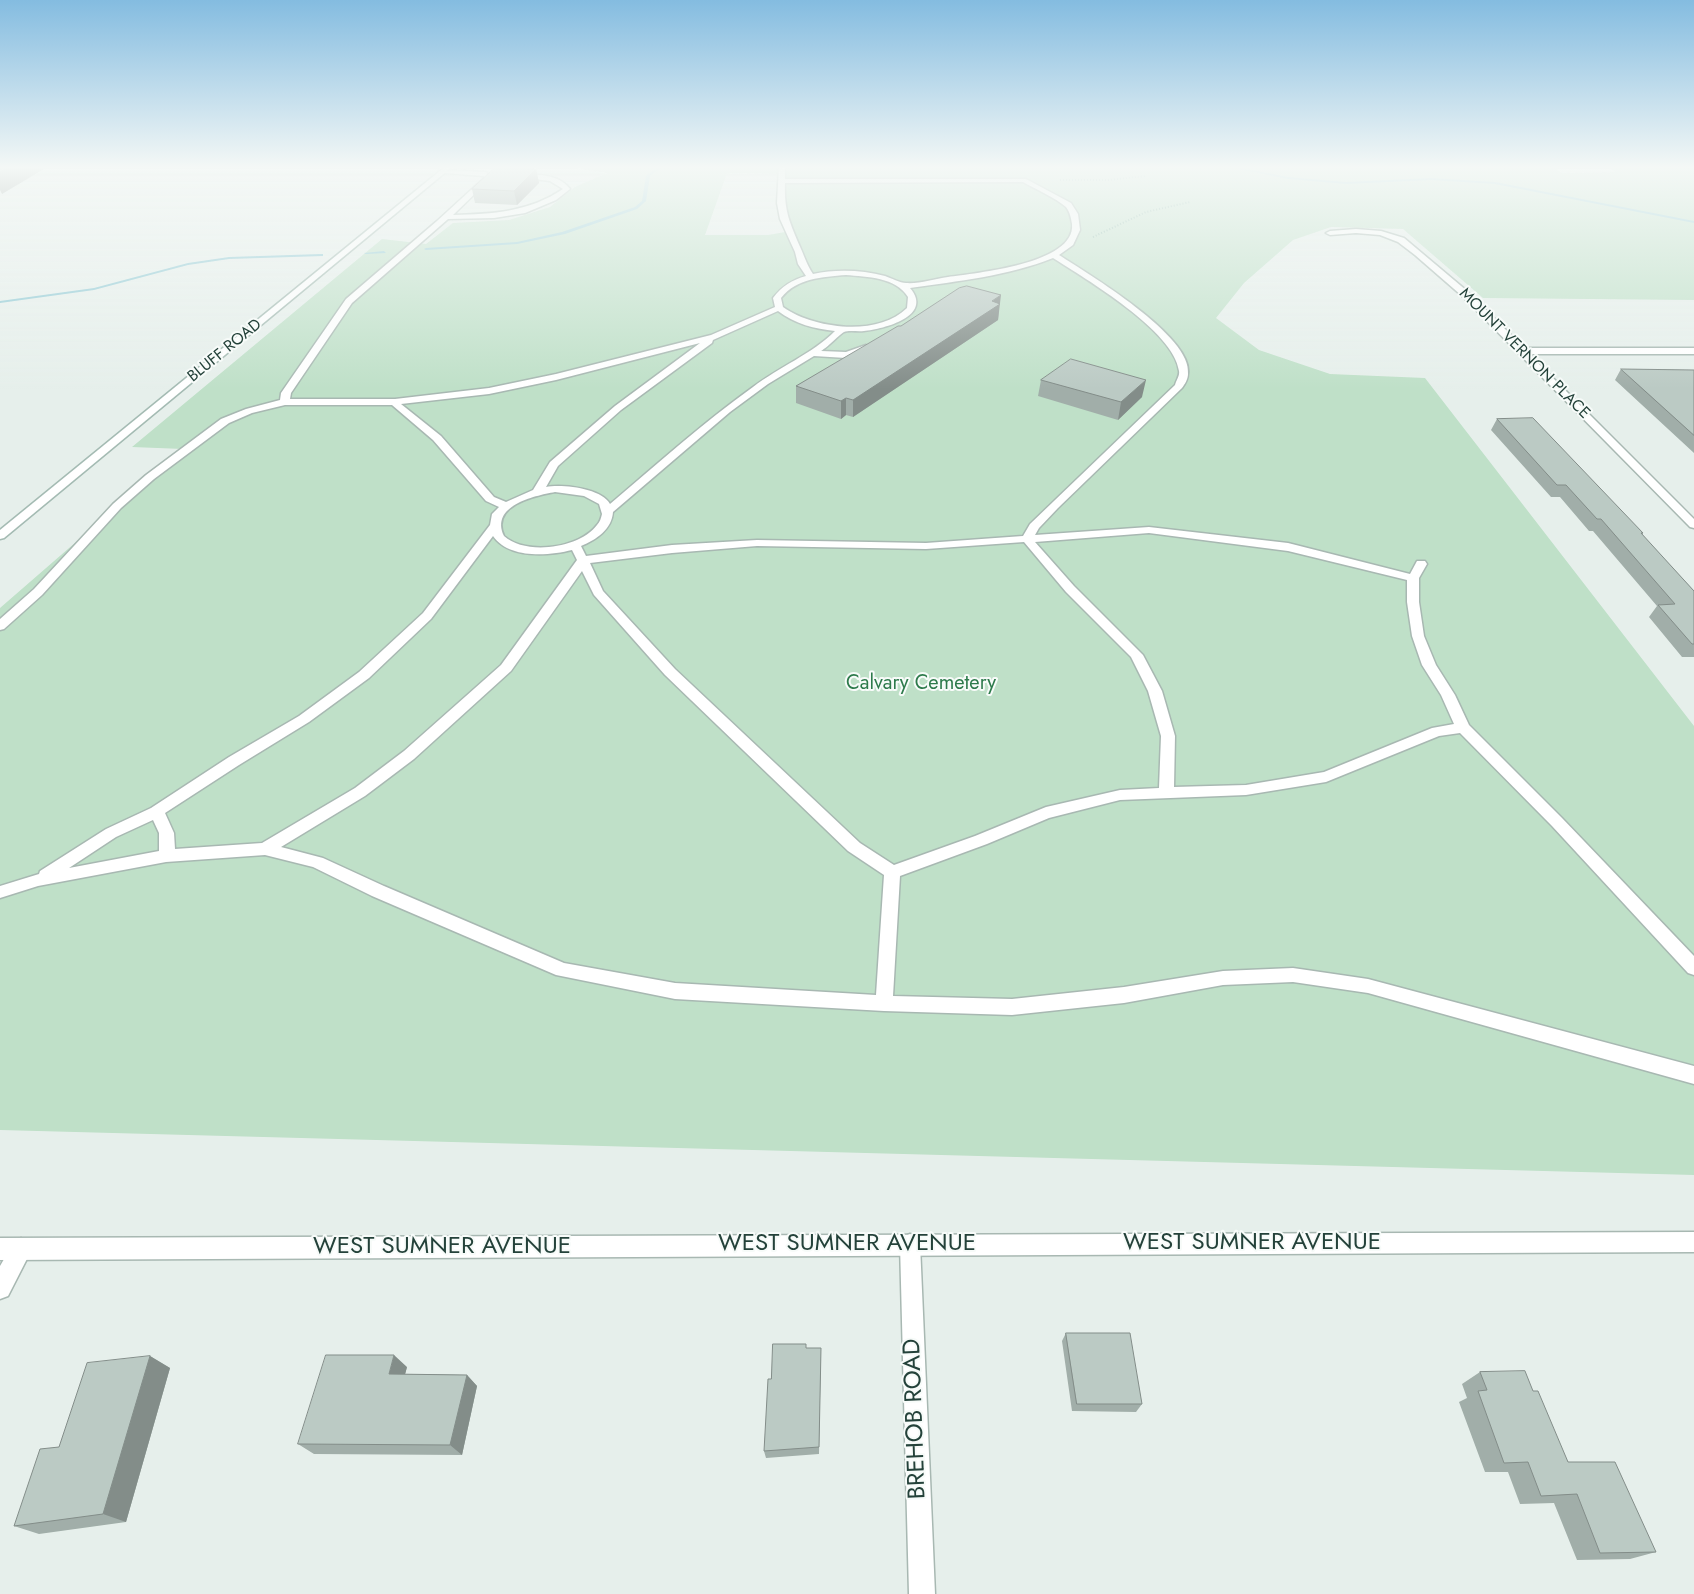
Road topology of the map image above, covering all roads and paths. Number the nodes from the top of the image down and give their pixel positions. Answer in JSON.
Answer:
{"nodes":[{"id":1,"x":359,"y":240,"type":"edge"},
{"id":2,"x":419,"y":240,"type":"edge"},
{"id":3,"x":794,"y":240,"type":"edge"},
{"id":4,"x":1071,"y":240,"type":"edge"},
{"id":5,"x":1401,"y":240,"type":"edge"},
{"id":6,"x":1054,"y":255,"type":"junction"},
{"id":7,"x":811,"y":277,"type":"junction"},
{"id":8,"x":904,"y":286,"type":"junction"},
{"id":9,"x":779,"y":308,"type":"junction"},
{"id":10,"x":885,"y":323,"type":"junction"},
{"id":11,"x":842,"y":328,"type":"junction"},
{"id":12,"x":714,"y":337,"type":"junction"},
{"id":13,"x":1521,"y":351,"type":"junction"},
{"id":14,"x":1694,"y":351,"type":"edge"},
{"id":15,"x":812,"y":353,"type":"junction"},
{"id":16,"x":286,"y":402,"type":"junction"},
{"id":17,"x":394,"y":402,"type":"junction"},
{"id":18,"x":538,"y":492,"type":"junction"},
{"id":19,"x":506,"y":506,"type":"junction"},
{"id":20,"x":1676,"y":506,"type":"junction"},
{"id":21,"x":1694,"y":506,"type":"edge"},
{"id":22,"x":608,"y":511,"type":"junction"},
{"id":23,"x":1694,"y":525,"type":"edge"},
{"id":24,"x":494,"y":528,"type":"junction"},
{"id":25,"x":0,"y":536,"type":"edge"},
{"id":26,"x":1027,"y":539,"type":"junction"},
{"id":27,"x":575,"y":545,"type":"junction"},
{"id":28,"x":583,"y":560,"type":"junction"},
{"id":29,"x":1421,"y":564,"type":"dead end"},
{"id":30,"x":1413,"y":578,"type":"junction"},
{"id":31,"x":0,"y":626,"type":"edge"},
{"id":32,"x":1463,"y":728,"type":"junction"},
{"id":33,"x":1166,"y":794,"type":"junction"},
{"id":34,"x":156,"y":812,"type":"junction"},
{"id":35,"x":265,"y":848,"type":"junction"},
{"id":36,"x":166,"y":856,"type":"junction"},
{"id":37,"x":892,"y":872,"type":"junction"},
{"id":38,"x":38,"y":880,"type":"junction"},
{"id":39,"x":0,"y":892,"type":"edge"},
{"id":40,"x":1694,"y":968,"type":"edge"},
{"id":41,"x":884,"y":1002,"type":"junction"},
{"id":42,"x":1694,"y":1075,"type":"edge"},
{"id":43,"x":1694,"y":1242,"type":"edge"},
{"id":44,"x":910,"y":1244,"type":"junction"},
{"id":45,"x":10,"y":1249,"type":"edge"},
{"id":46,"x":0,"y":1288,"type":"edge"},
{"id":47,"x":922,"y":1594,"type":"edge"}],
"edges":[{"from":1,"to":25,"type":"street","name":"BLUFF ROAD"},
{"from":2,"to":16,"type":"street"},
{"from":3,"to":7,"type":"street"},
{"from":4,"to":6,"type":"street"},
{"from":5,"to":13,"type":"street","name":"MOUNT VERNON PLACE"},
{"from":6,"to":8,"type":"street"},
{"from":6,"to":26,"type":"street"},
{"from":7,"to":8,"type":"street"},
{"from":7,"to":9,"type":"street"},
{"from":8,"to":10,"type":"street"},
{"from":9,"to":11,"type":"street"},
{"from":9,"to":12,"type":"street"},
{"from":10,"to":11,"type":"street"},
{"from":10,"to":15,"type":"street"},
{"from":11,"to":15,"type":"street"},
{"from":12,"to":17,"type":"street"},
{"from":12,"to":18,"type":"street"},
{"from":13,"to":14,"type":"street"},
{"from":13,"to":20,"type":"street","name":"MOUNT VERNON PLACE"},
{"from":15,"to":22,"type":"street"},
{"from":16,"to":17,"type":"street"},
{"from":16,"to":31,"type":"street"},
{"from":17,"to":19,"type":"street"},
{"from":18,"to":19,"type":"street"},
{"from":18,"to":22,"type":"street"},
{"from":19,"to":24,"type":"street"},
{"from":20,"to":21,"type":"street"},
{"from":20,"to":23,"type":"street","name":"MOUNT VERNON PLACE"},
{"from":22,"to":27,"type":"street"},
{"from":24,"to":27,"type":"street"},
{"from":24,"to":34,"type":"street"},
{"from":26,"to":28,"type":"street"},
{"from":26,"to":30,"type":"street"},
{"from":26,"to":33,"type":"street"},
{"from":27,"to":28,"type":"street"},
{"from":28,"to":35,"type":"street"},
{"from":28,"to":37,"type":"street"},
{"from":29,"to":30,"type":"street"},
{"from":30,"to":32,"type":"street"},
{"from":32,"to":33,"type":"street"},
{"from":32,"to":40,"type":"street"},
{"from":33,"to":37,"type":"street"},
{"from":34,"to":36,"type":"street"},
{"from":34,"to":38,"type":"street"},
{"from":35,"to":36,"type":"street"},
{"from":35,"to":41,"type":"street"},
{"from":36,"to":38,"type":"street"},
{"from":37,"to":41,"type":"street"},
{"from":38,"to":39,"type":"street"},
{"from":41,"to":42,"type":"street"},
{"from":43,"to":44,"type":"street","name":"WEST SUMNER AVENUE"},
{"from":44,"to":45,"type":"street","name":"WEST SUMNER AVENUE"},
{"from":44,"to":47,"type":"street","name":"BREHOB ROAD"},
{"from":45,"to":46,"type":"street"}]}
